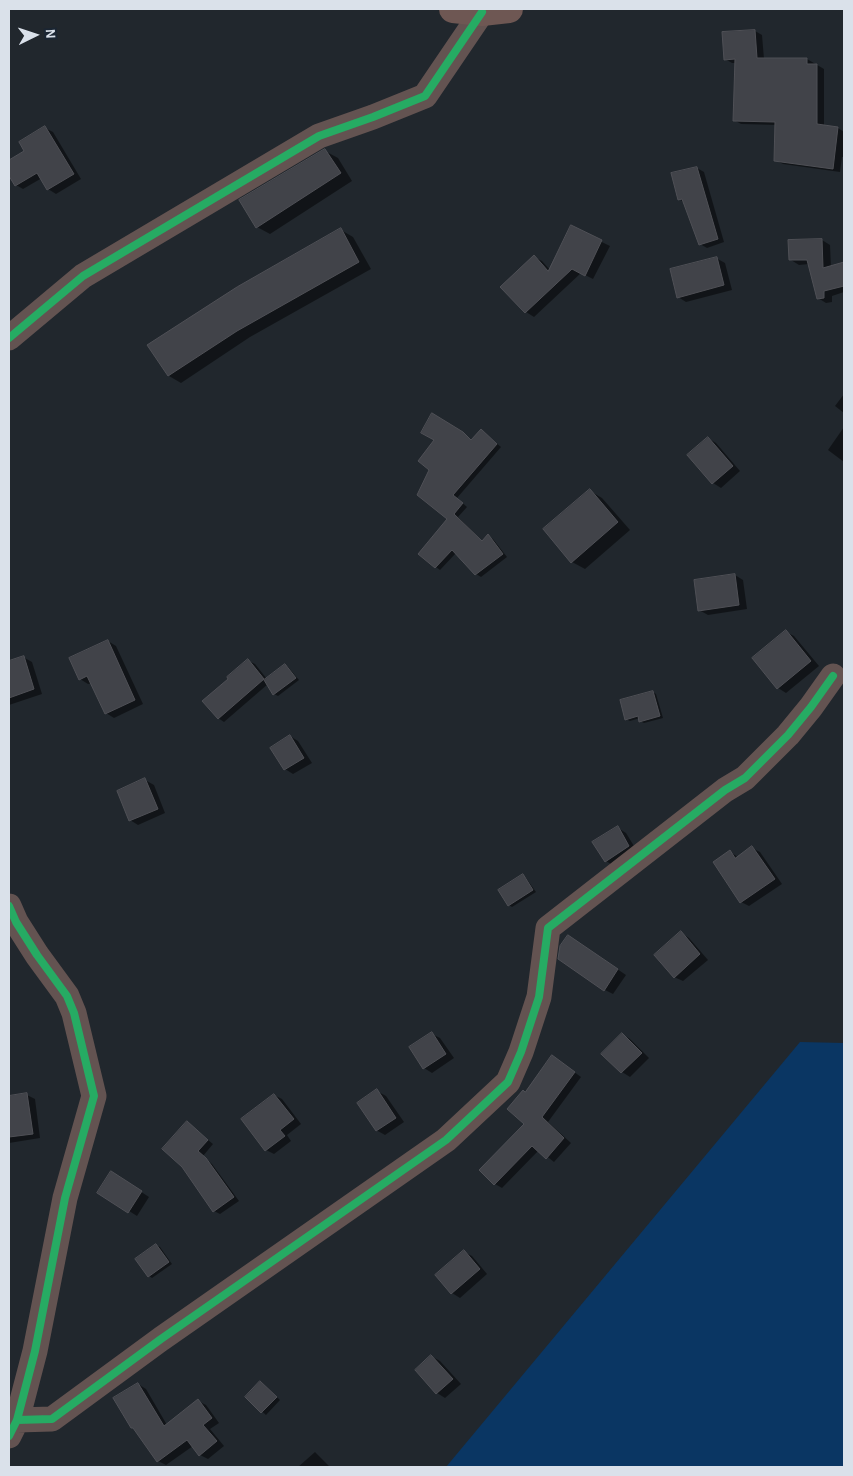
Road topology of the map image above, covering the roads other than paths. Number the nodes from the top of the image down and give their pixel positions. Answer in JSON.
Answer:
{"nodes":[{"id":1,"x":453,"y":9,"type":"edge"},
{"id":2,"x":509,"y":9,"type":"edge"},
{"id":3,"x":482,"y":12,"type":"junction"},
{"id":4,"x":9,"y":338,"type":"edge"},
{"id":5,"x":833,"y":676,"type":"dead end"},
{"id":6,"x":9,"y":906,"type":"edge"},
{"id":7,"x":13,"y":1428,"type":"edge"}],
"edges":[{"from":1,"to":3,"type":"highway"},
{"from":2,"to":3,"type":"highway"},
{"from":3,"to":4,"type":"street"},
{"from":5,"to":7,"type":"street"},
{"from":6,"to":7,"type":"street"}]}
